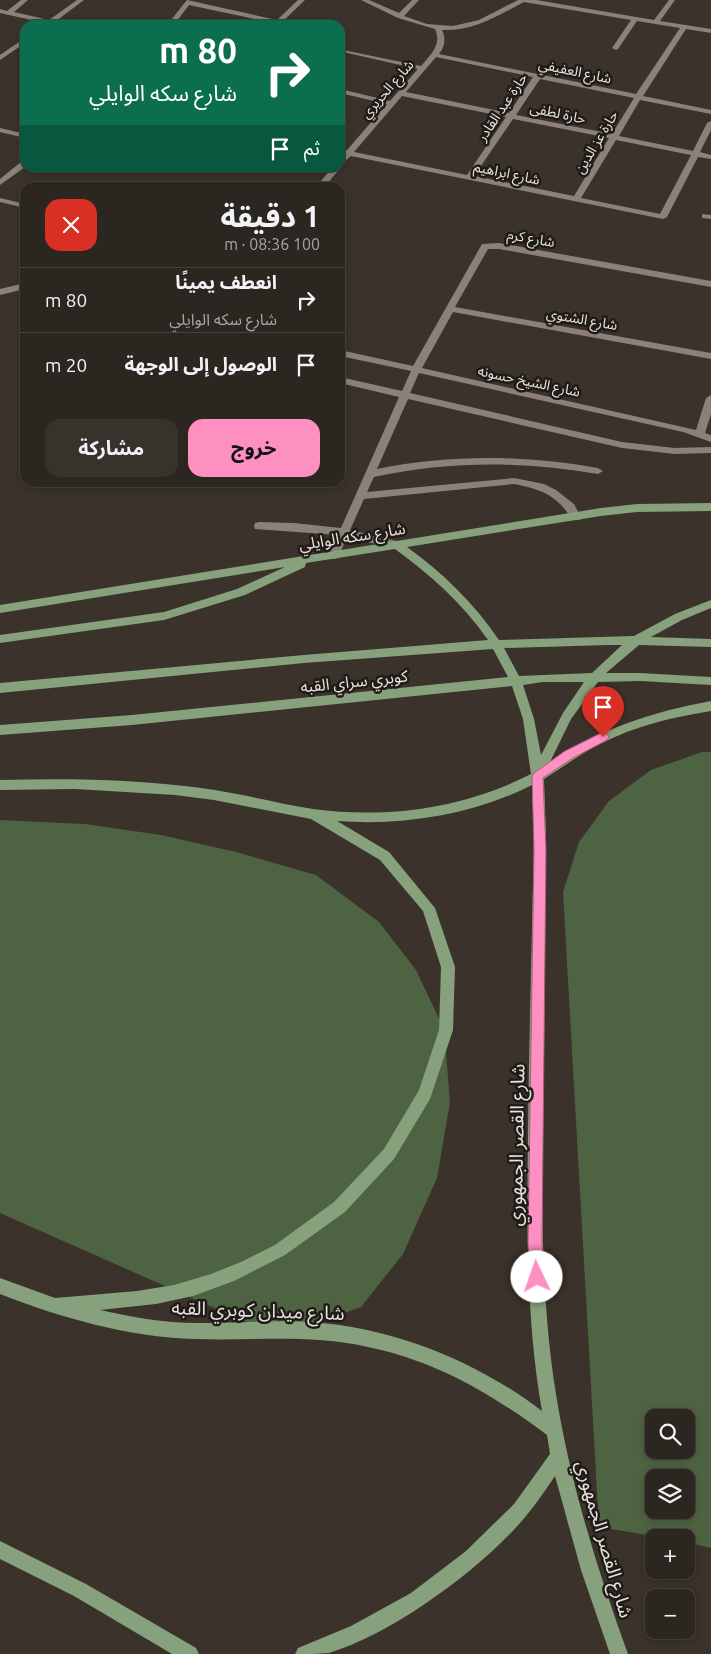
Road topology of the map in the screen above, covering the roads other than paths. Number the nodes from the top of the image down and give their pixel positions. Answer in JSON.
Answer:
{"nodes":[{"id":1,"x":25,"y":0,"type":"edge"},
{"id":2,"x":81,"y":0,"type":"edge"},
{"id":3,"x":302,"y":0,"type":"edge"},
{"id":4,"x":364,"y":0,"type":"edge"},
{"id":5,"x":416,"y":0,"type":"edge"},
{"id":6,"x":523,"y":0,"type":"edge"},
{"id":7,"x":672,"y":0,"type":"edge"},
{"id":8,"x":189,"y":2,"type":"edge"},
{"id":9,"x":0,"y":11,"type":"edge"},
{"id":10,"x":8,"y":13,"type":"junction"},
{"id":11,"x":400,"y":16,"type":"junction"},
{"id":12,"x":636,"y":18,"type":"junction"},
{"id":13,"x":34,"y":20,"type":"edge"},
{"id":14,"x":54,"y":20,"type":"edge"},
{"id":15,"x":174,"y":20,"type":"edge"},
{"id":16,"x":261,"y":20,"type":"edge"},
{"id":17,"x":281,"y":20,"type":"edge"},
{"id":18,"x":656,"y":22,"type":"junction"},
{"id":19,"x":685,"y":26,"type":"junction"},
{"id":20,"x":438,"y":28,"type":"junction"},
{"id":21,"x":711,"y":30,"type":"edge"},
{"id":22,"x":20,"y":44,"type":"edge"},
{"id":23,"x":616,"y":48,"type":"dead end"},
{"id":24,"x":345,"y":51,"type":"dead end"},
{"id":25,"x":435,"y":55,"type":"junction"},
{"id":26,"x":0,"y":58,"type":"edge"},
{"id":27,"x":422,"y":68,"type":"junction"},
{"id":28,"x":538,"y":76,"type":"junction"},
{"id":29,"x":345,"y":92,"type":"edge"},
{"id":30,"x":400,"y":93,"type":"junction"},
{"id":31,"x":638,"y":97,"type":"junction"},
{"id":32,"x":392,"y":103,"type":"junction"},
{"id":33,"x":711,"y":112,"type":"edge"},
{"id":34,"x":511,"y":116,"type":"junction"},
{"id":35,"x":711,"y":123,"type":"edge"},
{"id":36,"x":0,"y":130,"type":"edge"},
{"id":37,"x":20,"y":135,"type":"edge"},
{"id":38,"x":614,"y":137,"type":"junction"},
{"id":39,"x":345,"y":151,"type":"edge"},
{"id":40,"x":345,"y":152,"type":"edge"},
{"id":41,"x":695,"y":154,"type":"junction"},
{"id":42,"x":711,"y":157,"type":"edge"},
{"id":43,"x":20,"y":167,"type":"edge"},
{"id":44,"x":333,"y":172,"type":"edge"},
{"id":45,"x":469,"y":178,"type":"junction"},
{"id":46,"x":324,"y":182,"type":"edge"},
{"id":47,"x":0,"y":183,"type":"edge"},
{"id":48,"x":0,"y":200,"type":"edge"},
{"id":49,"x":576,"y":200,"type":"junction"},
{"id":50,"x":20,"y":205,"type":"edge"},
{"id":51,"x":711,"y":284,"type":"edge"},
{"id":52,"x":20,"y":286,"type":"edge"},
{"id":53,"x":0,"y":292,"type":"edge"},
{"id":54,"x":449,"y":309,"type":"junction"},
{"id":55,"x":345,"y":354,"type":"edge"},
{"id":56,"x":711,"y":356,"type":"edge"},
{"id":57,"x":416,"y":370,"type":"junction"},
{"id":58,"x":345,"y":381,"type":"edge"},
{"id":59,"x":711,"y":398,"type":"edge"},
{"id":60,"x":700,"y":434,"type":"junction"},
{"id":61,"x":711,"y":439,"type":"edge"},
{"id":62,"x":711,"y":450,"type":"edge"},
{"id":63,"x":598,"y":471,"type":"dead end"},
{"id":64,"x":370,"y":474,"type":"junction"},
{"id":65,"x":360,"y":496,"type":"junction"},
{"id":66,"x":711,"y":507,"type":"edge"},
{"id":67,"x":576,"y":516,"type":"junction"},
{"id":68,"x":259,"y":526,"type":"dead end"},
{"id":69,"x":344,"y":532,"type":"junction"},
{"id":70,"x":398,"y":545,"type":"junction"},
{"id":71,"x":334,"y":555,"type":"junction"},
{"id":72,"x":310,"y":559,"type":"junction"},
{"id":73,"x":711,"y":604,"type":"edge"},
{"id":74,"x":0,"y":609,"type":"edge"},
{"id":75,"x":0,"y":640,"type":"edge"},
{"id":76,"x":711,"y":643,"type":"edge"},
{"id":77,"x":711,"y":681,"type":"edge"},
{"id":78,"x":0,"y":688,"type":"edge"},
{"id":79,"x":711,"y":706,"type":"edge"},
{"id":80,"x":0,"y":730,"type":"edge"},
{"id":81,"x":538,"y":776,"type":"junction"},
{"id":82,"x":0,"y":785,"type":"edge"},
{"id":83,"x":314,"y":814,"type":"junction"},
{"id":84,"x":0,"y":1286,"type":"edge"},
{"id":85,"x":53,"y":1306,"type":"junction"},
{"id":86,"x":556,"y":1432,"type":"junction"},
{"id":87,"x":559,"y":1456,"type":"junction"},
{"id":88,"x":0,"y":1550,"type":"edge"},
{"id":89,"x":190,"y":1654,"type":"edge"},
{"id":90,"x":304,"y":1654,"type":"edge"},
{"id":91,"x":619,"y":1654,"type":"edge"}],
"edges":[{"from":1,"to":10,"type":"street"},
{"from":2,"to":14,"type":"street"},
{"from":3,"to":17,"type":"street"},
{"from":4,"to":11,"type":"street"},
{"from":5,"to":11,"type":"street"},
{"from":6,"to":12,"type":"street"},
{"from":6,"to":20,"type":"street"},
{"from":7,"to":18,"type":"street"},
{"from":8,"to":15,"type":"street"},
{"from":8,"to":16,"type":"street"},
{"from":9,"to":10,"type":"street"},
{"from":10,"to":13,"type":"street"},
{"from":11,"to":20,"type":"street"},
{"from":12,"to":18,"type":"street"},
{"from":12,"to":23,"type":"street"},
{"from":18,"to":19,"type":"street"},
{"from":19,"to":21,"type":"street"},
{"from":19,"to":31,"type":"street","name":"حارة عز الدين"},
{"from":20,"to":25,"type":"street","name":"شارع الحريري"},
{"from":22,"to":26,"type":"street"},
{"from":24,"to":27,"type":"street"},
{"from":25,"to":27,"type":"street","name":"شارع الحريري"},
{"from":25,"to":28,"type":"street","name":"شارع العفيفي"},
{"from":27,"to":30,"type":"street","name":"شارع الحريري"},
{"from":28,"to":31,"type":"street","name":"شارع العفيفي"},
{"from":28,"to":34,"type":"street","name":"حارة عبد القادر"},
{"from":29,"to":32,"type":"street"},
{"from":30,"to":32,"type":"street","name":"شارع الحريري"},
{"from":30,"to":34,"type":"street","name":"حارة لطفى"},
{"from":31,"to":33,"type":"street","name":"شارع العفيفي"},
{"from":31,"to":38,"type":"street","name":"حارة عز الدين"},
{"from":32,"to":39,"type":"street","name":"شارع الحريري"},
{"from":34,"to":38,"type":"street","name":"حارة لطفى"},
{"from":34,"to":45,"type":"street","name":"حارة عبد القادر"},
{"from":35,"to":41,"type":"street"},
{"from":36,"to":37,"type":"street"},
{"from":38,"to":41,"type":"street","name":"حارة لطفى"},
{"from":38,"to":49,"type":"street","name":"حارة عز الدين"},
{"from":40,"to":45,"type":"street","name":"شارع ابراهيم"},
{"from":41,"to":42,"type":"street","name":"حارة لطفى"},
{"from":41,"to":49,"type":"street","name":"شارع ابراهيم"},
{"from":43,"to":47,"type":"street"},
{"from":44,"to":46,"type":"street"},
{"from":45,"to":49,"type":"street","name":"شارع ابراهيم"},
{"from":48,"to":50,"type":"street"},
{"from":51,"to":54,"type":"street","name":"شارع كرم"},
{"from":52,"to":53,"type":"street"},
{"from":54,"to":56,"type":"street","name":"شارع الشتوي"},
{"from":54,"to":57,"type":"street","name":"شارع كرم"},
{"from":55,"to":57,"type":"street","name":"شارع الشيخ حسونه"},
{"from":57,"to":60,"type":"street","name":"شارع الشيخ حسونه"},
{"from":57,"to":64,"type":"street","name":"شارع كرم"},
{"from":58,"to":62,"type":"street"},
{"from":59,"to":60,"type":"street"},
{"from":60,"to":61,"type":"street","name":"شارع الشيخ حسونه"},
{"from":63,"to":64,"type":"street"},
{"from":64,"to":65,"type":"street","name":"شارع كرم"},
{"from":65,"to":67,"type":"street"},
{"from":65,"to":69,"type":"street","name":"شارع كرم"},
{"from":66,"to":67,"type":"main road","name":"شارع سكه الوايلي"},
{"from":67,"to":70,"type":"main road","name":"شارع سكه الوايلي"},
{"from":68,"to":69,"type":"street"},
{"from":69,"to":70,"type":"street"},
{"from":69,"to":71,"type":"street","name":"شارع كرم"},
{"from":70,"to":71,"type":"main road","name":"شارع سكه الوايلي"},
{"from":70,"to":81,"type":"main road","name":"شارع القصر الجمهوري"},
{"from":71,"to":72,"type":"main road","name":"شارع سكه الوايلي"},
{"from":72,"to":74,"type":"main road","name":"شارع سكه الوايلي"},
{"from":72,"to":75,"type":"main road"},
{"from":73,"to":81,"type":"main road","name":"شارع القصر الجمهوري"},
{"from":76,"to":78,"type":"main road","name":"كوبري سراي القبه"},
{"from":77,"to":80,"type":"main road","name":"كوبري سراي القبه"},
{"from":79,"to":81,"type":"main road"},
{"from":81,"to":83,"type":"main road"},
{"from":81,"to":86,"type":"main road","name":"شارع القصر الجمهوري"},
{"from":82,"to":83,"type":"main road"},
{"from":83,"to":85,"type":"main road"},
{"from":84,"to":85,"type":"main road","name":"شارع ميدان كوبري القبه"},
{"from":85,"to":86,"type":"main road","name":"شارع ميدان كوبري القبه"},
{"from":86,"to":87,"type":"main road","name":"شارع القصر الجمهوري"},
{"from":87,"to":90,"type":"main road"},
{"from":87,"to":91,"type":"main road","name":"شارع القصر الجمهوري"},
{"from":88,"to":89,"type":"main road"}]}
